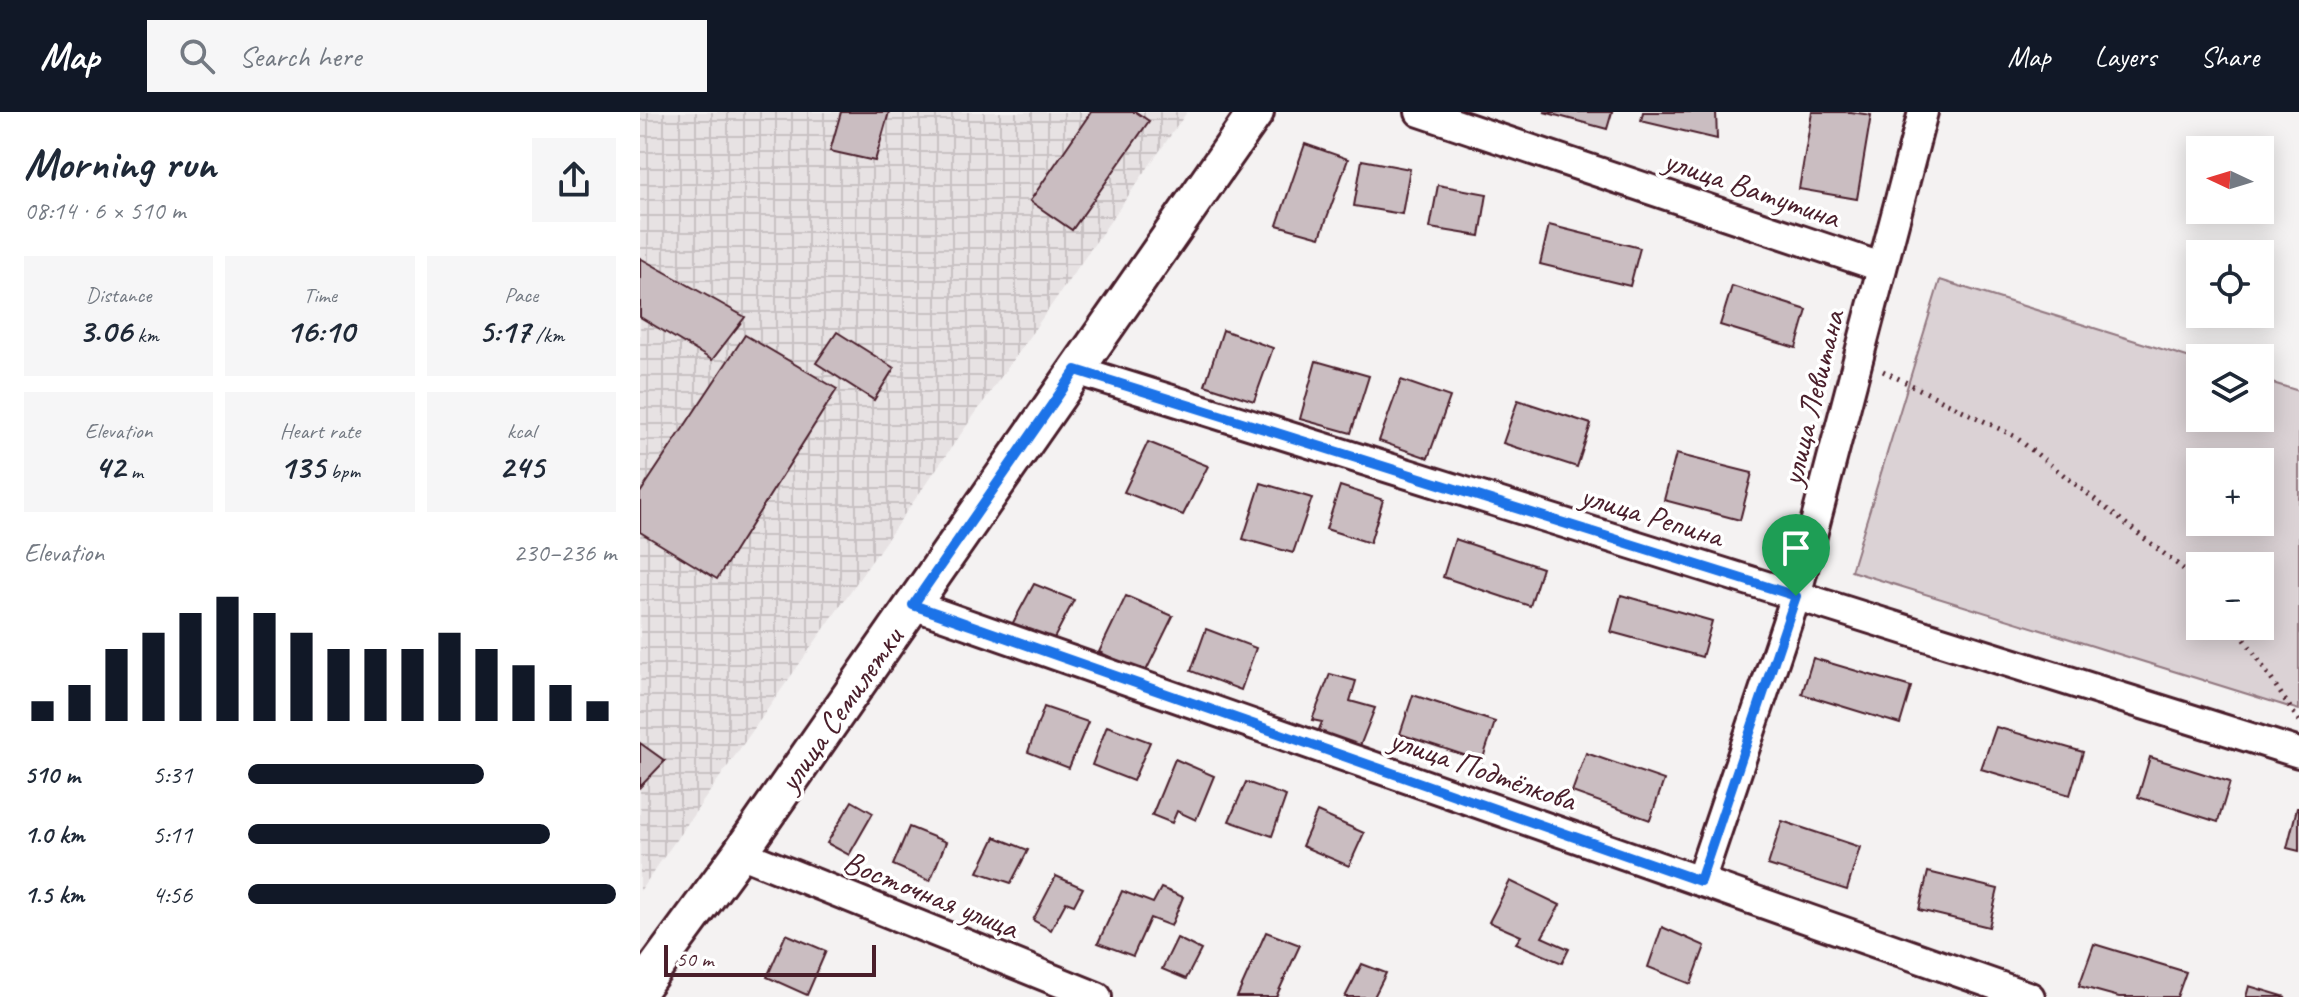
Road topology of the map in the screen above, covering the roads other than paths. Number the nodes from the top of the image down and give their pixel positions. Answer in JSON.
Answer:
{"nodes":[{"id":1,"x":1256,"y":112,"type":"edge"},
{"id":2,"x":1420,"y":112,"type":"edge"},
{"id":3,"x":1923,"y":112,"type":"edge"},
{"id":4,"x":1881,"y":267,"type":"junction"},
{"id":5,"x":1076,"y":370,"type":"junction"},
{"id":6,"x":1796,"y":596,"type":"junction"},
{"id":7,"x":913,"y":605,"type":"junction"},
{"id":8,"x":2299,"y":753,"type":"edge"},
{"id":9,"x":740,"y":853,"type":"junction"},
{"id":10,"x":1700,"y":881,"type":"junction"},
{"id":11,"x":640,"y":989,"type":"edge"},
{"id":12,"x":1097,"y":997,"type":"edge"},
{"id":13,"x":2030,"y":997,"type":"edge"}],
"edges":[{"from":1,"to":5,"type":"street","name":"улица Семилетки"},
{"from":2,"to":4,"type":"street","name":"улица Ватутина"},
{"from":3,"to":4,"type":"street","name":"улица Левитана"},
{"from":4,"to":6,"type":"street","name":"улица Левитана"},
{"from":5,"to":6,"type":"street","name":"улица Репина"},
{"from":5,"to":7,"type":"street","name":"улица Семилетки"},
{"from":6,"to":8,"type":"street","name":"улица Репина"},
{"from":6,"to":10,"type":"street","name":"улица Левитана"},
{"from":7,"to":9,"type":"street","name":"улица Семилетки"},
{"from":7,"to":10,"type":"street","name":"улица Подтёлкова"},
{"from":9,"to":11,"type":"street","name":"улица Семилетки"},
{"from":9,"to":12,"type":"street","name":"Восточная улица"},
{"from":10,"to":13,"type":"street","name":"улица Подтёлкова"}]}
